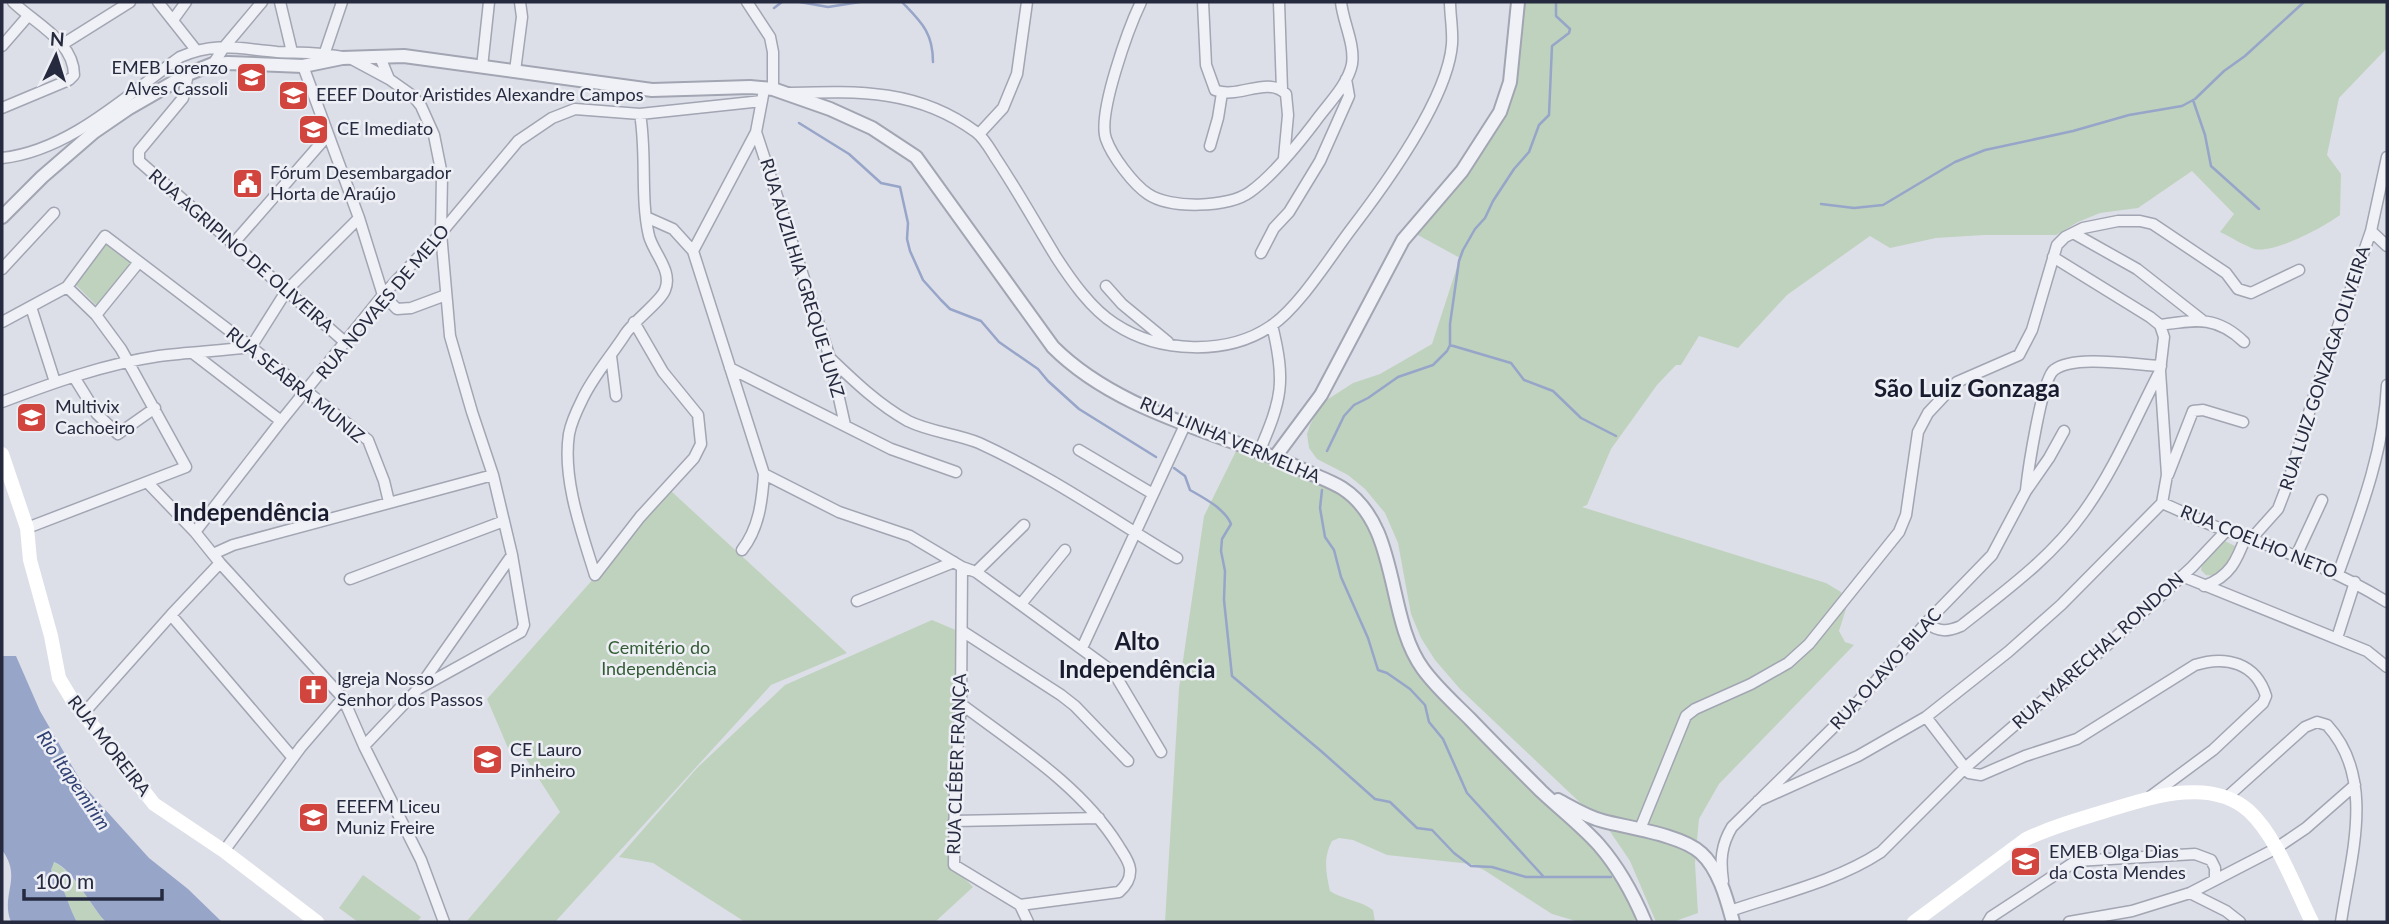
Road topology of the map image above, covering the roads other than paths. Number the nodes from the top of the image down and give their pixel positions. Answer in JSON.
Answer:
{"nodes":[{"id":1,"x":13,"y":2,"type":"edge"},
{"id":2,"x":31,"y":2,"type":"edge"},
{"id":3,"x":130,"y":2,"type":"edge"},
{"id":4,"x":158,"y":2,"type":"edge"},
{"id":5,"x":186,"y":2,"type":"edge"},
{"id":6,"x":262,"y":2,"type":"edge"},
{"id":7,"x":280,"y":2,"type":"edge"},
{"id":8,"x":342,"y":2,"type":"edge"},
{"id":9,"x":489,"y":2,"type":"edge"},
{"id":10,"x":520,"y":2,"type":"edge"},
{"id":11,"x":747,"y":2,"type":"edge"},
{"id":12,"x":1027,"y":2,"type":"edge"},
{"id":13,"x":1141,"y":2,"type":"edge"},
{"id":14,"x":1203,"y":2,"type":"edge"},
{"id":15,"x":1279,"y":2,"type":"edge"},
{"id":16,"x":1341,"y":2,"type":"edge"},
{"id":17,"x":1450,"y":2,"type":"edge"},
{"id":18,"x":1518,"y":2,"type":"edge"},
{"id":19,"x":25,"y":13,"type":"junction"},
{"id":20,"x":173,"y":20,"type":"junction"},
{"id":21,"x":63,"y":44,"type":"junction"},
{"id":22,"x":2,"y":46,"type":"edge"},
{"id":23,"x":225,"y":46,"type":"junction"},
{"id":24,"x":197,"y":50,"type":"junction"},
{"id":25,"x":292,"y":52,"type":"junction"},
{"id":26,"x":380,"y":57,"type":"junction"},
{"id":27,"x":323,"y":58,"type":"junction"},
{"id":28,"x":345,"y":58,"type":"junction"},
{"id":29,"x":213,"y":64,"type":"junction"},
{"id":30,"x":303,"y":66,"type":"junction"},
{"id":31,"x":482,"y":67,"type":"junction"},
{"id":32,"x":515,"y":71,"type":"junction"},
{"id":33,"x":188,"y":74,"type":"junction"},
{"id":34,"x":389,"y":79,"type":"junction"},
{"id":35,"x":1346,"y":79,"type":"junction"},
{"id":36,"x":1282,"y":90,"type":"junction"},
{"id":37,"x":766,"y":93,"type":"junction"},
{"id":38,"x":789,"y":93,"type":"junction"},
{"id":39,"x":1222,"y":93,"type":"junction"},
{"id":40,"x":125,"y":106,"type":"junction"},
{"id":41,"x":2,"y":108,"type":"edge"},
{"id":42,"x":640,"y":114,"type":"junction"},
{"id":43,"x":756,"y":132,"type":"junction"},
{"id":44,"x":979,"y":134,"type":"junction"},
{"id":45,"x":328,"y":135,"type":"junction"},
{"id":46,"x":1210,"y":146,"type":"dead end"},
{"id":47,"x":2387,"y":157,"type":"edge"},
{"id":48,"x":2,"y":158,"type":"edge"},
{"id":49,"x":1284,"y":158,"type":"junction"},
{"id":50,"x":54,"y":214,"type":"dead end"},
{"id":51,"x":2,"y":217,"type":"edge"},
{"id":52,"x":646,"y":217,"type":"junction"},
{"id":53,"x":359,"y":218,"type":"junction"},
{"id":54,"x":2371,"y":231,"type":"junction"},
{"id":55,"x":441,"y":233,"type":"junction"},
{"id":56,"x":2073,"y":233,"type":"junction"},
{"id":57,"x":232,"y":245,"type":"junction"},
{"id":58,"x":2387,"y":246,"type":"edge"},
{"id":59,"x":693,"y":250,"type":"junction"},
{"id":60,"x":1261,"y":253,"type":"dead end"},
{"id":61,"x":2053,"y":257,"type":"junction"},
{"id":62,"x":139,"y":262,"type":"junction"},
{"id":63,"x":2,"y":269,"type":"edge"},
{"id":64,"x":2300,"y":270,"type":"dead end"},
{"id":65,"x":1106,"y":286,"type":"dead end"},
{"id":66,"x":67,"y":287,"type":"junction"},
{"id":67,"x":288,"y":290,"type":"junction"},
{"id":68,"x":383,"y":295,"type":"junction"},
{"id":69,"x":446,"y":295,"type":"junction"},
{"id":70,"x":31,"y":307,"type":"junction"},
{"id":71,"x":96,"y":315,"type":"junction"},
{"id":72,"x":2202,"y":320,"type":"junction"},
{"id":73,"x":634,"y":322,"type":"junction"},
{"id":74,"x":2,"y":323,"type":"edge"},
{"id":75,"x":1272,"y":325,"type":"junction"},
{"id":76,"x":2160,"y":325,"type":"junction"},
{"id":77,"x":2244,"y":342,"type":"dead end"},
{"id":78,"x":346,"y":343,"type":"junction"},
{"id":79,"x":1171,"y":344,"type":"junction"},
{"id":80,"x":251,"y":347,"type":"junction"},
{"id":81,"x":194,"y":354,"type":"junction"},
{"id":82,"x":611,"y":356,"type":"junction"},
{"id":83,"x":830,"y":358,"type":"junction"},
{"id":84,"x":130,"y":363,"type":"junction"},
{"id":85,"x":730,"y":368,"type":"junction"},
{"id":86,"x":2160,"y":369,"type":"junction"},
{"id":87,"x":74,"y":377,"type":"junction"},
{"id":88,"x":55,"y":382,"type":"junction"},
{"id":89,"x":2387,"y":385,"type":"edge"},
{"id":90,"x":307,"y":392,"type":"junction"},
{"id":91,"x":616,"y":396,"type":"dead end"},
{"id":92,"x":2,"y":402,"type":"edge"},
{"id":93,"x":155,"y":408,"type":"junction"},
{"id":94,"x":281,"y":421,"type":"junction"},
{"id":95,"x":2242,"y":422,"type":"dead end"},
{"id":96,"x":845,"y":425,"type":"junction"},
{"id":97,"x":1185,"y":425,"type":"junction"},
{"id":98,"x":2064,"y":431,"type":"dead end"},
{"id":99,"x":1079,"y":450,"type":"dead end"},
{"id":100,"x":1259,"y":452,"type":"junction"},
{"id":101,"x":2,"y":454,"type":"edge"},
{"id":102,"x":1275,"y":457,"type":"junction"},
{"id":103,"x":956,"y":472,"type":"dead end"},
{"id":104,"x":764,"y":474,"type":"junction"},
{"id":105,"x":493,"y":475,"type":"junction"},
{"id":106,"x":2167,"y":475,"type":"junction"},
{"id":107,"x":147,"y":482,"type":"junction"},
{"id":108,"x":2026,"y":491,"type":"junction"},
{"id":109,"x":1153,"y":494,"type":"junction"},
{"id":110,"x":2322,"y":500,"type":"dead end"},
{"id":111,"x":389,"y":502,"type":"junction"},
{"id":112,"x":2162,"y":503,"type":"junction"},
{"id":113,"x":504,"y":521,"type":"junction"},
{"id":114,"x":1024,"y":525,"type":"dead end"},
{"id":115,"x":27,"y":528,"type":"junction"},
{"id":116,"x":2226,"y":531,"type":"junction"},
{"id":117,"x":195,"y":532,"type":"junction"},
{"id":118,"x":1135,"y":533,"type":"junction"},
{"id":119,"x":2249,"y":537,"type":"junction"},
{"id":120,"x":742,"y":550,"type":"dead end"},
{"id":121,"x":1065,"y":550,"type":"dead end"},
{"id":122,"x":213,"y":554,"type":"junction"},
{"id":123,"x":512,"y":555,"type":"junction"},
{"id":124,"x":2296,"y":556,"type":"junction"},
{"id":125,"x":1177,"y":558,"type":"dead end"},
{"id":126,"x":220,"y":563,"type":"junction"},
{"id":127,"x":958,"y":565,"type":"junction"},
{"id":128,"x":976,"y":572,"type":"junction"},
{"id":129,"x":2338,"y":574,"type":"junction"},
{"id":130,"x":2182,"y":576,"type":"junction"},
{"id":131,"x":351,"y":579,"type":"dead end"},
{"id":132,"x":2355,"y":582,"type":"junction"},
{"id":133,"x":2204,"y":586,"type":"junction"},
{"id":134,"x":857,"y":601,"type":"dead end"},
{"id":135,"x":2387,"y":602,"type":"edge"},
{"id":136,"x":1021,"y":604,"type":"junction"},
{"id":137,"x":171,"y":615,"type":"junction"},
{"id":138,"x":1926,"y":623,"type":"junction"},
{"id":139,"x":962,"y":631,"type":"junction"},
{"id":140,"x":2337,"y":638,"type":"junction"},
{"id":141,"x":1082,"y":648,"type":"junction"},
{"id":142,"x":2387,"y":667,"type":"edge"},
{"id":143,"x":418,"y":689,"type":"junction"},
{"id":144,"x":343,"y":698,"type":"junction"},
{"id":145,"x":961,"y":704,"type":"junction"},
{"id":146,"x":83,"y":713,"type":"junction"},
{"id":147,"x":1926,"y":717,"type":"junction"},
{"id":148,"x":364,"y":746,"type":"junction"},
{"id":149,"x":1161,"y":752,"type":"dead end"},
{"id":150,"x":293,"y":758,"type":"junction"},
{"id":151,"x":1128,"y":761,"type":"dead end"},
{"id":152,"x":1965,"y":768,"type":"junction"},
{"id":153,"x":2354,"y":785,"type":"junction"},
{"id":154,"x":1541,"y":791,"type":"junction"},
{"id":155,"x":2151,"y":796,"type":"junction"},
{"id":156,"x":2226,"y":798,"type":"junction"},
{"id":157,"x":1758,"y":801,"type":"junction"},
{"id":158,"x":1099,"y":818,"type":"junction"},
{"id":159,"x":954,"y":821,"type":"junction"},
{"id":160,"x":1640,"y":829,"type":"junction"},
{"id":161,"x":2276,"y":849,"type":"junction"},
{"id":162,"x":224,"y":851,"type":"junction"},
{"id":163,"x":2215,"y":878,"type":"junction"},
{"id":164,"x":2190,"y":893,"type":"junction"},
{"id":165,"x":1020,"y":905,"type":"junction"},
{"id":166,"x":1730,"y":912,"type":"edge"},
{"id":167,"x":317,"y":922,"type":"edge"},
{"id":168,"x":444,"y":922,"type":"edge"},
{"id":169,"x":1028,"y":922,"type":"edge"},
{"id":170,"x":1645,"y":922,"type":"edge"},
{"id":171,"x":1914,"y":922,"type":"edge"},
{"id":172,"x":1988,"y":922,"type":"edge"},
{"id":173,"x":2069,"y":922,"type":"edge"},
{"id":174,"x":2241,"y":922,"type":"edge"},
{"id":175,"x":2312,"y":922,"type":"edge"},
{"id":176,"x":2341,"y":922,"type":"edge"}],
"edges":[{"from":1,"to":19,"type":"street"},
{"from":2,"to":19,"type":"street"},
{"from":3,"to":21,"type":"street"},
{"from":4,"to":20,"type":"street"},
{"from":5,"to":20,"type":"street"},
{"from":6,"to":23,"type":"street"},
{"from":7,"to":25,"type":"street"},
{"from":8,"to":27,"type":"street"},
{"from":9,"to":31,"type":"street"},
{"from":10,"to":32,"type":"street"},
{"from":11,"to":37,"type":"street"},
{"from":12,"to":44,"type":"street"},
{"from":13,"to":49,"type":"street"},
{"from":14,"to":39,"type":"street"},
{"from":15,"to":36,"type":"street"},
{"from":16,"to":35,"type":"street"},
{"from":17,"to":75,"type":"street"},
{"from":18,"to":102,"type":"street"},
{"from":19,"to":21,"type":"street"},
{"from":19,"to":22,"type":"street"},
{"from":20,"to":24,"type":"street"},
{"from":21,"to":41,"type":"street"},
{"from":23,"to":24,"type":"street"},
{"from":23,"to":25,"type":"street"},
{"from":23,"to":29,"type":"street"},
{"from":24,"to":40,"type":"street"},
{"from":25,"to":27,"type":"street"},
{"from":26,"to":28,"type":"street","name":"RUA LINHA VERMELHA"},
{"from":26,"to":31,"type":"street","name":"RUA LINHA VERMELHA"},
{"from":26,"to":34,"type":"street"},
{"from":27,"to":28,"type":"street","name":"RUA LINHA VERMELHA"},
{"from":27,"to":30,"type":"street","name":"RUA LINHA VERMELHA"},
{"from":28,"to":34,"type":"street"},
{"from":29,"to":30,"type":"street","name":"RUA LINHA VERMELHA"},
{"from":29,"to":33,"type":"street"},
{"from":30,"to":45,"type":"street"},
{"from":31,"to":32,"type":"street","name":"RUA LINHA VERMELHA"},
{"from":32,"to":37,"type":"street","name":"RUA LINHA VERMELHA"},
{"from":33,"to":40,"type":"street"},
{"from":33,"to":57,"type":"street","name":"RUA AGRIPINO DE OLIVEIRA"},
{"from":34,"to":55,"type":"street"},
{"from":35,"to":49,"type":"street"},
{"from":35,"to":60,"type":"street"},
{"from":36,"to":39,"type":"street"},
{"from":36,"to":49,"type":"street"},
{"from":37,"to":38,"type":"street","name":"RUA LINHA VERMELHA"},
{"from":37,"to":42,"type":"street","name":"RUA NOVAES DE MELO"},
{"from":37,"to":43,"type":"street"},
{"from":38,"to":44,"type":"street"},
{"from":38,"to":97,"type":"street","name":"RUA LINHA VERMELHA"},
{"from":39,"to":46,"type":"street"},
{"from":40,"to":48,"type":"street"},
{"from":40,"to":51,"type":"street"},
{"from":42,"to":52,"type":"street"},
{"from":42,"to":55,"type":"street","name":"RUA NOVAES DE MELO"},
{"from":43,"to":59,"type":"street"},
{"from":43,"to":83,"type":"street","name":"RUA AUZILHIA GREQUE LUNZ"},
{"from":44,"to":79,"type":"street"},
{"from":45,"to":53,"type":"street"},
{"from":45,"to":57,"type":"street"},
{"from":47,"to":54,"type":"street","name":"RUA LUIZ GONZAGA OLIVEIRA"},
{"from":50,"to":63,"type":"street"},
{"from":52,"to":59,"type":"street"},
{"from":52,"to":73,"type":"street"},
{"from":53,"to":67,"type":"street"},
{"from":53,"to":68,"type":"street"},
{"from":54,"to":58,"type":"street"},
{"from":54,"to":119,"type":"street","name":"RUA LUIZ GONZAGA OLIVEIRA"},
{"from":55,"to":68,"type":"street","name":"RUA NOVAES DE MELO"},
{"from":55,"to":69,"type":"street"},
{"from":56,"to":61,"type":"street"},
{"from":56,"to":64,"type":"street"},
{"from":56,"to":72,"type":"street"},
{"from":57,"to":67,"type":"street","name":"RUA AGRIPINO DE OLIVEIRA"},
{"from":59,"to":85,"type":"street"},
{"from":61,"to":76,"type":"street"},
{"from":61,"to":160,"type":"street"},
{"from":62,"to":66,"type":"street","name":"RUA SEABRA MUNIZ"},
{"from":62,"to":71,"type":"street"},
{"from":62,"to":80,"type":"street","name":"RUA SEABRA MUNIZ"},
{"from":65,"to":79,"type":"street"},
{"from":66,"to":70,"type":"street"},
{"from":66,"to":71,"type":"street"},
{"from":67,"to":78,"type":"street","name":"RUA AGRIPINO DE OLIVEIRA"},
{"from":67,"to":80,"type":"street"},
{"from":68,"to":69,"type":"street"},
{"from":68,"to":78,"type":"street","name":"RUA NOVAES DE MELO"},
{"from":69,"to":105,"type":"street"},
{"from":70,"to":74,"type":"street"},
{"from":70,"to":88,"type":"street"},
{"from":71,"to":84,"type":"street"},
{"from":72,"to":76,"type":"street"},
{"from":72,"to":77,"type":"street"},
{"from":73,"to":82,"type":"street"},
{"from":73,"to":82,"type":"street"},
{"from":75,"to":79,"type":"street"},
{"from":75,"to":100,"type":"street"},
{"from":76,"to":86,"type":"street"},
{"from":78,"to":90,"type":"street","name":"RUA NOVAES DE MELO"},
{"from":80,"to":81,"type":"street"},
{"from":80,"to":90,"type":"street","name":"RUA SEABRA MUNIZ"},
{"from":81,"to":84,"type":"street"},
{"from":81,"to":94,"type":"street"},
{"from":82,"to":91,"type":"street"},
{"from":83,"to":96,"type":"street","name":"RUA AUZILHIA GREQUE LUNZ"},
{"from":83,"to":118,"type":"street"},
{"from":84,"to":87,"type":"street"},
{"from":84,"to":93,"type":"street"},
{"from":85,"to":96,"type":"street"},
{"from":85,"to":104,"type":"street"},
{"from":86,"to":106,"type":"street"},
{"from":86,"to":108,"type":"street"},
{"from":86,"to":138,"type":"street"},
{"from":87,"to":88,"type":"street"},
{"from":87,"to":93,"type":"street"},
{"from":88,"to":92,"type":"street"},
{"from":89,"to":129,"type":"street"},
{"from":90,"to":94,"type":"street","name":"RUA NOVAES DE MELO"},
{"from":90,"to":111,"type":"street","name":"RUA SEABRA MUNIZ"},
{"from":93,"to":107,"type":"street"},
{"from":94,"to":117,"type":"street","name":"RUA NOVAES DE MELO"},
{"from":95,"to":106,"type":"street"},
{"from":96,"to":103,"type":"street"},
{"from":97,"to":100,"type":"street","name":"RUA LINHA VERMELHA"},
{"from":97,"to":109,"type":"street"},
{"from":98,"to":108,"type":"street","name":"RUA OLAVO BILAC"},
{"from":99,"to":109,"type":"street"},
{"from":100,"to":102,"type":"street","name":"RUA LINHA VERMELHA"},
{"from":101,"to":115,"type":"main road","name":"RUA MOREIRA"},
{"from":102,"to":154,"type":"street","name":"RUA LINHA VERMELHA"},
{"from":104,"to":120,"type":"street"},
{"from":104,"to":127,"type":"street"},
{"from":105,"to":111,"type":"street"},
{"from":105,"to":113,"type":"street"},
{"from":106,"to":112,"type":"street"},
{"from":107,"to":115,"type":"street"},
{"from":107,"to":117,"type":"street"},
{"from":108,"to":138,"type":"street","name":"RUA OLAVO BILAC"},
{"from":109,"to":118,"type":"street"},
{"from":110,"to":124,"type":"street"},
{"from":111,"to":122,"type":"street"},
{"from":112,"to":116,"type":"street","name":"RUA COELHO NETO"},
{"from":112,"to":147,"type":"street"},
{"from":113,"to":123,"type":"street"},
{"from":113,"to":131,"type":"street"},
{"from":114,"to":128,"type":"street"},
{"from":115,"to":146,"type":"main road","name":"RUA MOREIRA"},
{"from":116,"to":119,"type":"street","name":"RUA COELHO NETO"},
{"from":116,"to":130,"type":"street","name":"RUA MARECHAL RONDON"},
{"from":117,"to":122,"type":"street"},
{"from":118,"to":125,"type":"street"},
{"from":118,"to":141,"type":"street"},
{"from":119,"to":124,"type":"street","name":"RUA COELHO NETO"},
{"from":119,"to":133,"type":"street","name":"RUA MARECHAL RONDON"},
{"from":121,"to":136,"type":"street"},
{"from":122,"to":126,"type":"street"},
{"from":123,"to":143,"type":"street"},
{"from":123,"to":143,"type":"street"},
{"from":124,"to":129,"type":"street","name":"RUA COELHO NETO"},
{"from":126,"to":137,"type":"street"},
{"from":126,"to":144,"type":"street"},
{"from":127,"to":128,"type":"street"},
{"from":127,"to":134,"type":"street"},
{"from":127,"to":139,"type":"street","name":"RUA CLÉBER FRANÇA"},
{"from":128,"to":136,"type":"street"},
{"from":129,"to":132,"type":"street","name":"RUA COELHO NETO"},
{"from":130,"to":133,"type":"street"},
{"from":130,"to":152,"type":"street","name":"RUA MARECHAL RONDON"},
{"from":132,"to":135,"type":"street","name":"RUA COELHO NETO"},
{"from":132,"to":140,"type":"street","name":"RUA COELHO NETO"},
{"from":133,"to":140,"type":"street"},
{"from":136,"to":141,"type":"street"},
{"from":137,"to":146,"type":"street"},
{"from":137,"to":150,"type":"street"},
{"from":138,"to":157,"type":"street","name":"RUA OLAVO BILAC"},
{"from":139,"to":145,"type":"street","name":"RUA CLÉBER FRANÇA"},
{"from":139,"to":151,"type":"street"},
{"from":140,"to":142,"type":"street"},
{"from":141,"to":149,"type":"street"},
{"from":143,"to":148,"type":"street"},
{"from":144,"to":148,"type":"street"},
{"from":144,"to":150,"type":"street"},
{"from":145,"to":158,"type":"street"},
{"from":145,"to":159,"type":"street","name":"RUA CLÉBER FRANÇA"},
{"from":146,"to":162,"type":"main road","name":"RUA MOREIRA"},
{"from":147,"to":152,"type":"street"},
{"from":147,"to":157,"type":"street"},
{"from":148,"to":168,"type":"street"},
{"from":150,"to":162,"type":"street"},
{"from":152,"to":155,"type":"street"},
{"from":152,"to":166,"type":"street","name":"RUA MARECHAL RONDON"},
{"from":153,"to":156,"type":"street"},
{"from":153,"to":161,"type":"street"},
{"from":153,"to":176,"type":"street"},
{"from":154,"to":160,"type":"street"},
{"from":154,"to":170,"type":"street","name":"RUA LINHA VERMELHA"},
{"from":155,"to":156,"type":"main road"},
{"from":155,"to":171,"type":"main road"},
{"from":156,"to":161,"type":"main road"},
{"from":157,"to":166,"type":"street","name":"RUA OLAVO BILAC"},
{"from":158,"to":159,"type":"street"},
{"from":158,"to":165,"type":"street"},
{"from":159,"to":165,"type":"street","name":"RUA CLÉBER FRANÇA"},
{"from":160,"to":166,"type":"street"},
{"from":161,"to":163,"type":"street"},
{"from":161,"to":175,"type":"main road"},
{"from":162,"to":167,"type":"main road","name":"RUA MOREIRA"},
{"from":163,"to":164,"type":"street"},
{"from":163,"to":172,"type":"street"},
{"from":164,"to":173,"type":"street"},
{"from":164,"to":174,"type":"street"},
{"from":165,"to":169,"type":"street"}]}
